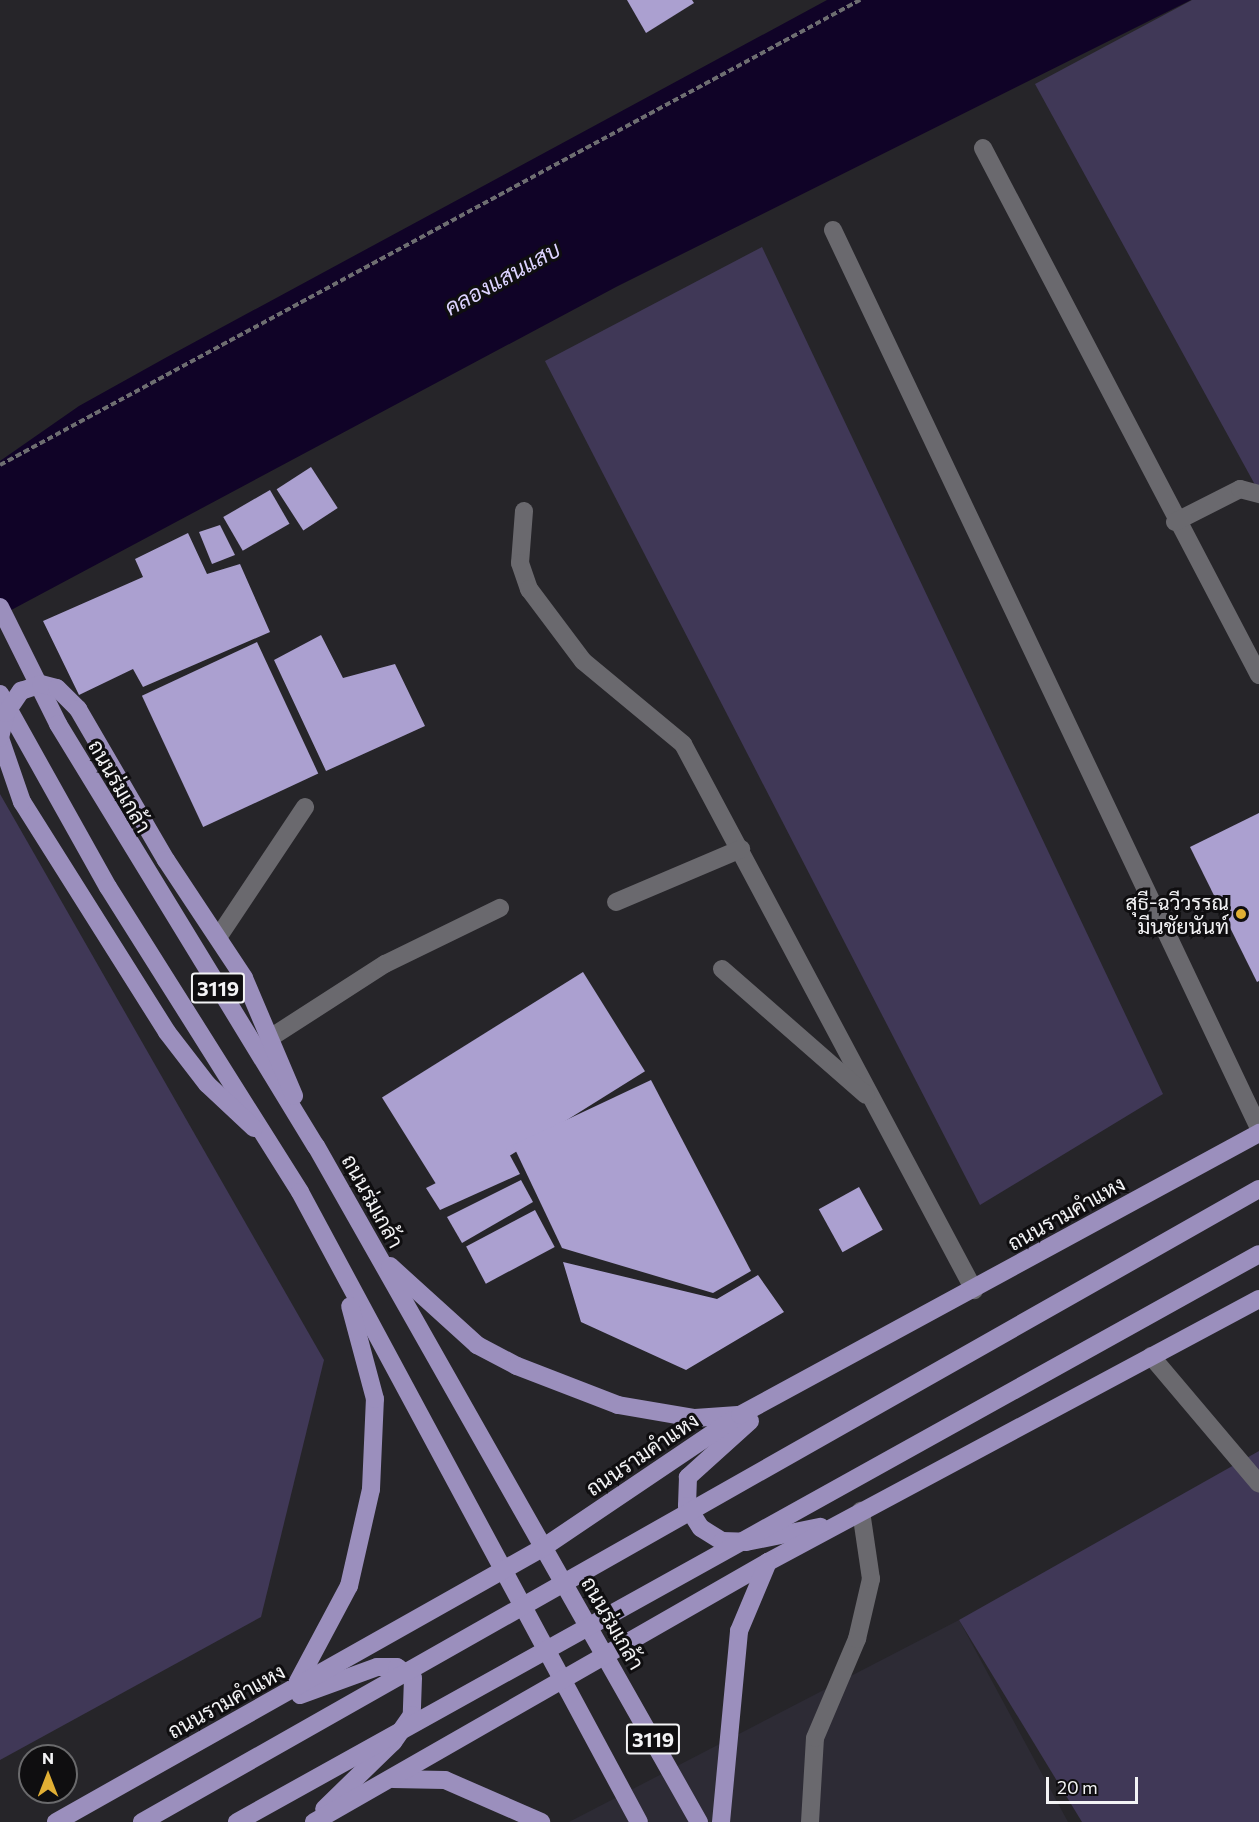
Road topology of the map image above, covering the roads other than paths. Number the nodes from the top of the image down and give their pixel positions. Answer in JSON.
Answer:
{"nodes":[{"id":1,"x":982,"y":148,"type":"dead end"},
{"id":2,"x":833,"y":230,"type":"dead end"},
{"id":3,"x":1259,"y":494,"type":"edge"},
{"id":4,"x":524,"y":511,"type":"dead end"},
{"id":5,"x":1175,"y":522,"type":"junction"},
{"id":6,"x":0,"y":607,"type":"edge"},
{"id":7,"x":1259,"y":675,"type":"edge"},
{"id":8,"x":0,"y":694,"type":"edge"},
{"id":9,"x":305,"y":807,"type":"dead end"},
{"id":10,"x":741,"y":849,"type":"junction"},
{"id":11,"x":616,"y":902,"type":"dead end"},
{"id":12,"x":500,"y":908,"type":"dead end"},
{"id":13,"x":219,"y":936,"type":"junction"},
{"id":14,"x":722,"y":969,"type":"dead end"},
{"id":15,"x":270,"y":1038,"type":"junction"},
{"id":16,"x":874,"y":1103,"type":"junction"},
{"id":17,"x":1259,"y":1128,"type":"edge"},
{"id":18,"x":1259,"y":1133,"type":"edge"},
{"id":19,"x":316,"y":1146,"type":"junction"},
{"id":20,"x":274,"y":1148,"type":"junction"},
{"id":21,"x":1259,"y":1189,"type":"edge"},
{"id":22,"x":376,"y":1253,"type":"junction"},
{"id":23,"x":1259,"y":1254,"type":"edge"},
{"id":24,"x":339,"y":1269,"type":"junction"},
{"id":25,"x":974,"y":1290,"type":"junction"},
{"id":26,"x":1259,"y":1299,"type":"edge"},
{"id":27,"x":1151,"y":1356,"type":"junction"},
{"id":28,"x":794,"y":1386,"type":"junction"},
{"id":29,"x":740,"y":1415,"type":"junction"},
{"id":30,"x":1259,"y":1484,"type":"edge"},
{"id":31,"x":861,"y":1511,"type":"junction"},
{"id":32,"x":837,"y":1524,"type":"junction"},
{"id":33,"x":544,"y":1547,"type":"junction"},
{"id":34,"x":768,"y":1562,"type":"junction"},
{"id":35,"x":502,"y":1569,"type":"junction"},
{"id":36,"x":606,"y":1655,"type":"junction"},
{"id":37,"x":564,"y":1681,"type":"junction"},
{"id":38,"x":294,"y":1688,"type":"junction"},
{"id":39,"x":254,"y":1712,"type":"junction"},
{"id":40,"x":393,"y":1779,"type":"junction"},
{"id":41,"x":56,"y":1822,"type":"edge"},
{"id":42,"x":142,"y":1822,"type":"edge"},
{"id":43,"x":237,"y":1822,"type":"edge"},
{"id":44,"x":312,"y":1822,"type":"edge"},
{"id":45,"x":541,"y":1822,"type":"edge"},
{"id":46,"x":639,"y":1822,"type":"edge"},
{"id":47,"x":699,"y":1822,"type":"edge"},
{"id":48,"x":721,"y":1822,"type":"edge"},
{"id":49,"x":810,"y":1822,"type":"edge"}],
"edges":[{"from":1,"to":5,"type":"street"},
{"from":2,"to":17,"type":"street"},
{"from":3,"to":5,"type":"street"},
{"from":4,"to":10,"type":"street"},
{"from":5,"to":7,"type":"street"},
{"from":6,"to":19,"type":"main road","name":"ถนนร่มเกล้า","number":"3119"},
{"from":8,"to":20,"type":"main road","number":"3119"},
{"from":9,"to":13,"type":"street"},
{"from":10,"to":11,"type":"street"},
{"from":10,"to":16,"type":"street"},
{"from":12,"to":15,"type":"street"},
{"from":13,"to":15,"type":"main road"},
{"from":13,"to":20,"type":"main road"},
{"from":14,"to":16,"type":"street"},
{"from":15,"to":19,"type":"main road"},
{"from":16,"to":25,"type":"street"},
{"from":18,"to":25,"type":"main road","name":"ถนนรามคำแหง"},
{"from":19,"to":22,"type":"main road","name":"ถนนร่มเกล้า","number":"3119"},
{"from":20,"to":24,"type":"main road","number":"3119"},
{"from":21,"to":42,"type":"main road"},
{"from":22,"to":29,"type":"main road"},
{"from":22,"to":33,"type":"main road","name":"ถนนร่มเกล้า","number":"3119"},
{"from":23,"to":43,"type":"main road"},
{"from":24,"to":35,"type":"main road","number":"3119"},
{"from":24,"to":38,"type":"main road"},
{"from":25,"to":28,"type":"main road","name":"ถนนรามคำแหง"},
{"from":26,"to":27,"type":"main road"},
{"from":27,"to":30,"type":"street"},
{"from":27,"to":31,"type":"main road"},
{"from":28,"to":29,"type":"main road","name":"ถนนรามคำแหง"},
{"from":28,"to":32,"type":"main road"},
{"from":29,"to":33,"type":"main road","name":"ถนนรามคำแหง"},
{"from":31,"to":32,"type":"main road"},
{"from":31,"to":49,"type":"street"},
{"from":32,"to":34,"type":"main road"},
{"from":33,"to":35,"type":"main road","name":"ถนนรามคำแหง"},
{"from":33,"to":36,"type":"main road","name":"ถนนร่มเกล้า","number":"3119"},
{"from":34,"to":36,"type":"main road"},
{"from":34,"to":48,"type":"main road"},
{"from":35,"to":37,"type":"main road","number":"3119"},
{"from":35,"to":38,"type":"main road","name":"ถนนรามคำแหง"},
{"from":36,"to":37,"type":"main road"},
{"from":36,"to":47,"type":"main road","name":"ถนนร่มเกล้า","number":"3119"},
{"from":37,"to":40,"type":"main road"},
{"from":37,"to":46,"type":"main road","number":"3119"},
{"from":38,"to":39,"type":"main road","name":"ถนนรามคำแหง"},
{"from":39,"to":41,"type":"main road","name":"ถนนรามคำแหง"},
{"from":39,"to":44,"type":"main road"},
{"from":40,"to":44,"type":"main road"},
{"from":40,"to":45,"type":"main road"}]}
